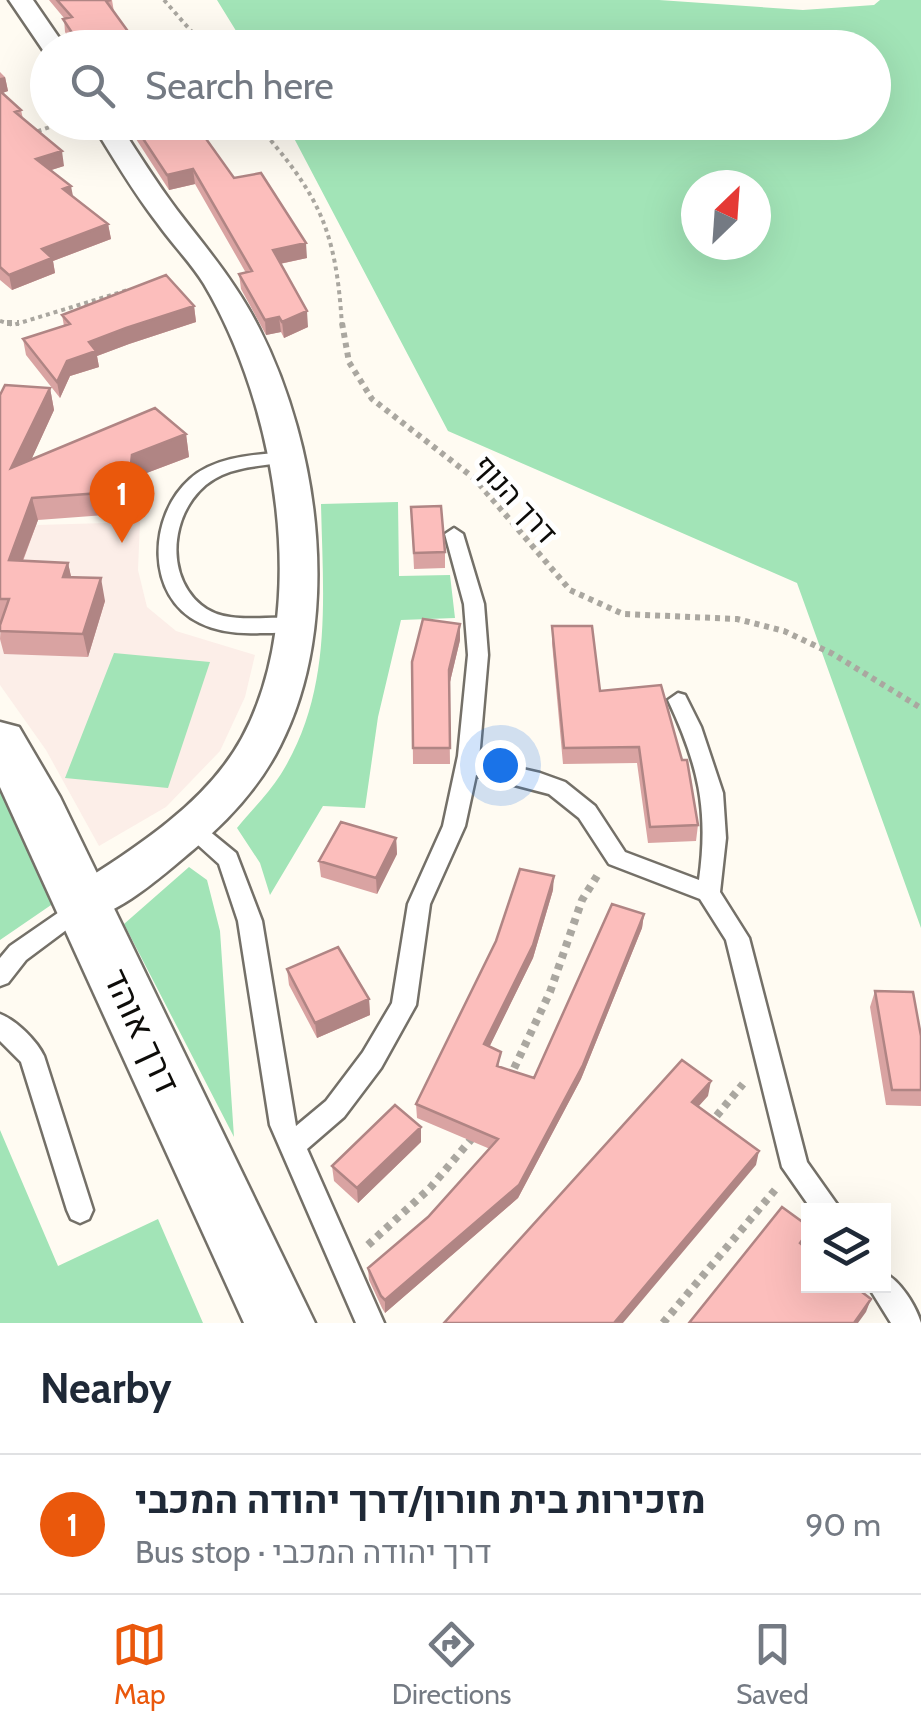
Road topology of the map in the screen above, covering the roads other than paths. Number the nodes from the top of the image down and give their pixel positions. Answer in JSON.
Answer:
{"nodes":[{"id":1,"x":21,"y":0,"type":"edge"},
{"id":2,"x":42,"y":30,"type":"edge"},
{"id":3,"x":116,"y":140,"type":"edge"},
{"id":4,"x":284,"y":458,"type":"junction"},
{"id":5,"x":454,"y":534,"type":"dead end"},
{"id":6,"x":294,"y":624,"type":"junction"},
{"id":7,"x":678,"y":700,"type":"dead end"},
{"id":8,"x":0,"y":741,"type":"edge"},
{"id":9,"x":467,"y":765,"type":"junction"},
{"id":10,"x":189,"y":828,"type":"junction"},
{"id":11,"x":708,"y":893,"type":"junction"},
{"id":12,"x":82,"y":905,"type":"junction"},
{"id":13,"x":0,"y":976,"type":"edge"},
{"id":14,"x":0,"y":1024,"type":"edge"},
{"id":15,"x":292,"y":1146,"type":"junction"},
{"id":16,"x":823,"y":1203,"type":"edge"},
{"id":17,"x":80,"y":1210,"type":"dead end"},
{"id":18,"x":887,"y":1293,"type":"edge"},
{"id":19,"x":280,"y":1323,"type":"edge"},
{"id":20,"x":370,"y":1323,"type":"edge"},
{"id":21,"x":908,"y":1323,"type":"edge"}],
"edges":[{"from":1,"to":2,"type":"street"},
{"from":3,"to":4,"type":"street"},
{"from":4,"to":6,"type":"street"},
{"from":4,"to":6,"type":"lane"},
{"from":5,"to":9,"type":"lane"},
{"from":6,"to":10,"type":"street"},
{"from":7,"to":11,"type":"lane"},
{"from":8,"to":12,"type":"street","name":"דרך אוהד"},
{"from":9,"to":11,"type":"lane"},
{"from":9,"to":15,"type":"lane"},
{"from":10,"to":12,"type":"street"},
{"from":10,"to":15,"type":"lane"},
{"from":11,"to":16,"type":"lane"},
{"from":12,"to":13,"type":"lane"},
{"from":12,"to":19,"type":"street","name":"דרך אוהד"},
{"from":14,"to":17,"type":"lane"},
{"from":15,"to":20,"type":"lane"},
{"from":18,"to":21,"type":"lane"}]}
